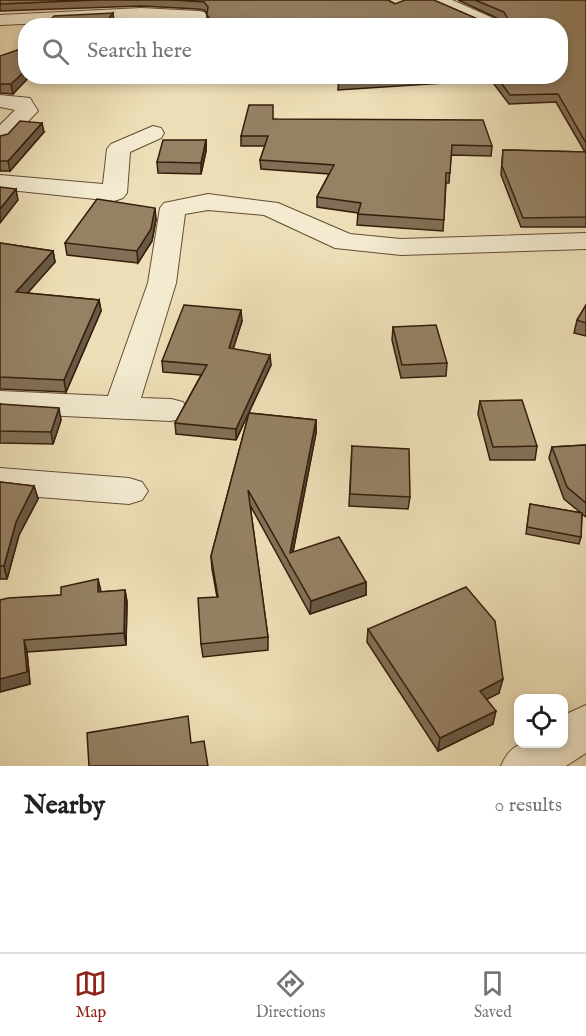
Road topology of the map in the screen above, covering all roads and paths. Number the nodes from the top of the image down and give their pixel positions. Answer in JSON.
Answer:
{"nodes":[{"id":1,"x":437,"y":0,"type":"edge"},
{"id":2,"x":147,"y":7,"type":"edge"},
{"id":3,"x":18,"y":18,"type":"edge"},
{"id":4,"x":23,"y":18,"type":"edge"},
{"id":5,"x":197,"y":18,"type":"edge"},
{"id":6,"x":478,"y":18,"type":"edge"},
{"id":7,"x":0,"y":20,"type":"edge"},
{"id":8,"x":0,"y":101,"type":"edge"},
{"id":9,"x":153,"y":133,"type":"dead end"},
{"id":10,"x":0,"y":137,"type":"edge"},
{"id":11,"x":0,"y":182,"type":"edge"},
{"id":12,"x":586,"y":241,"type":"edge"},
{"id":13,"x":0,"y":402,"type":"edge"},
{"id":14,"x":121,"y":407,"type":"junction"},
{"id":15,"x":171,"y":410,"type":"dead end"},
{"id":16,"x":0,"y":481,"type":"edge"},
{"id":17,"x":129,"y":491,"type":"dead end"},
{"id":18,"x":586,"y":726,"type":"edge"},
{"id":19,"x":568,"y":738,"type":"edge"},
{"id":20,"x":554,"y":748,"type":"edge"},
{"id":21,"x":525,"y":766,"type":"edge"}],
"edges":[{"from":1,"to":6,"type":"street"},
{"from":2,"to":4,"type":"street"},
{"from":2,"to":5,"type":"street"},
{"from":3,"to":7,"type":"street"},
{"from":8,"to":10,"type":"street"},
{"from":9,"to":11,"type":"street"},
{"from":12,"to":14,"type":"street"},
{"from":13,"to":14,"type":"street"},
{"from":14,"to":15,"type":"street"},
{"from":16,"to":17,"type":"street"},
{"from":18,"to":19,"type":"street"},
{"from":20,"to":21,"type":"street"}]}
